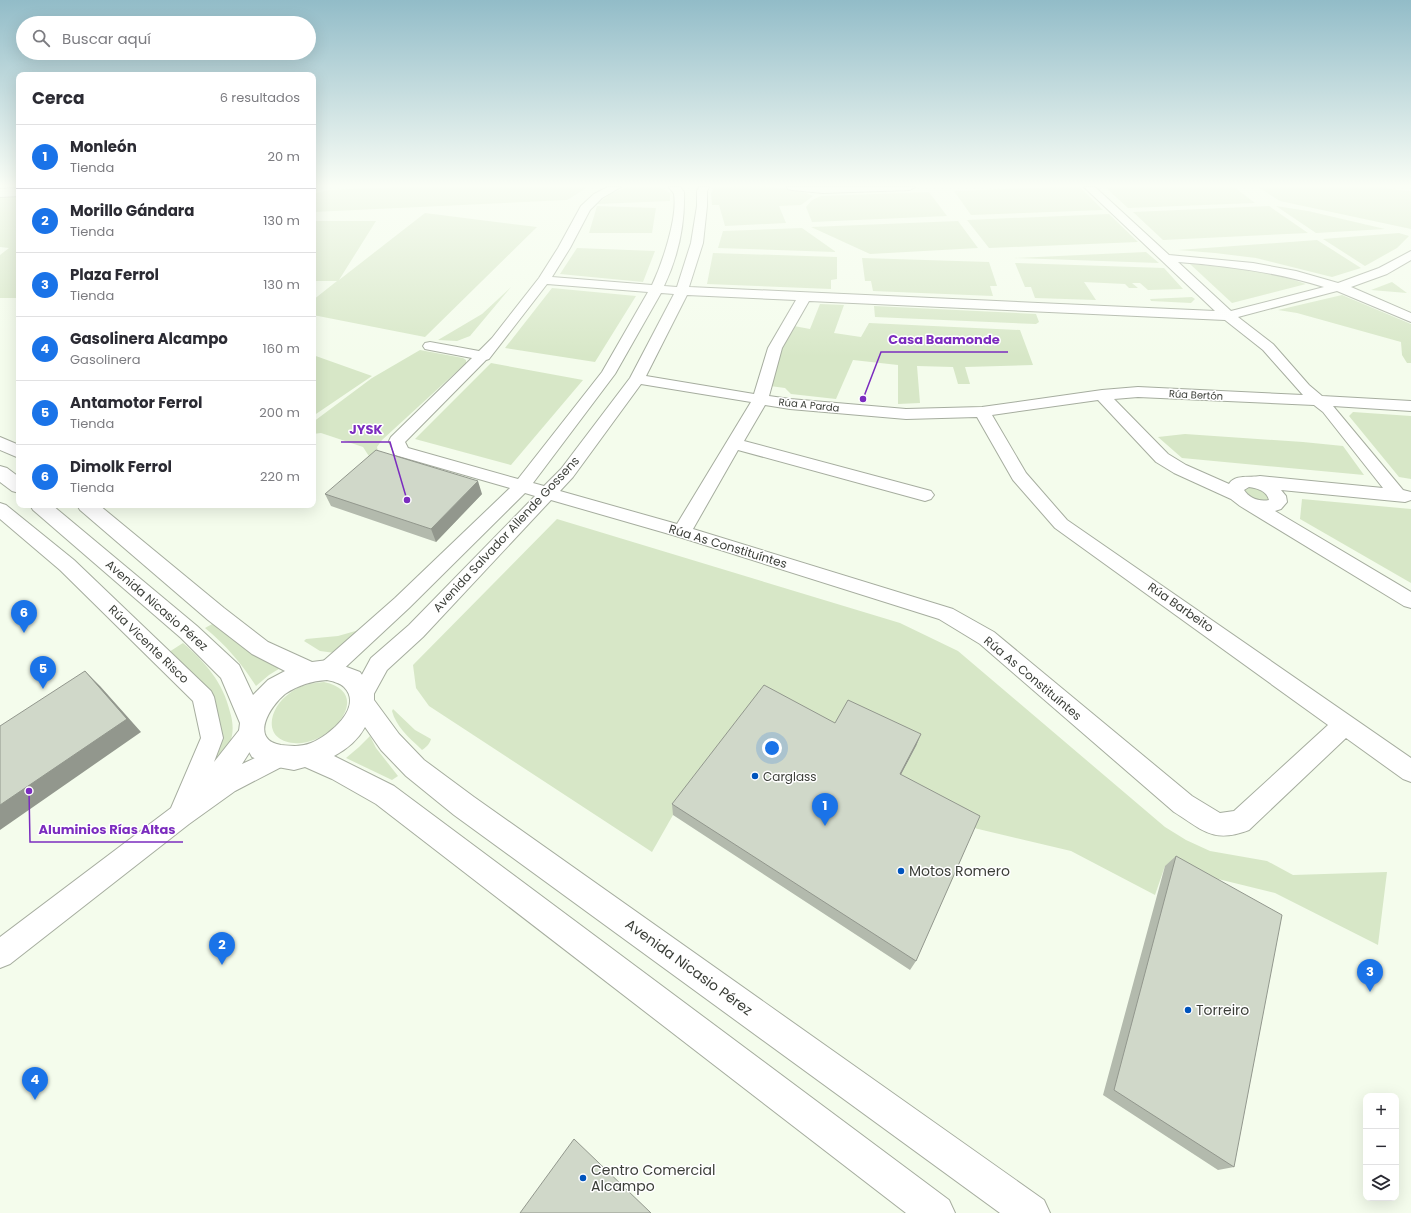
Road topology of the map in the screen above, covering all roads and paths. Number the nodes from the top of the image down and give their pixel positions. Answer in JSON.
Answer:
{"nodes":[{"id":1,"x":566,"y":244,"type":"edge"},
{"id":2,"x":673,"y":244,"type":"edge"},
{"id":3,"x":696,"y":244,"type":"edge"},
{"id":4,"x":1150,"y":244,"type":"edge"},
{"id":5,"x":1411,"y":255,"type":"edge"},
{"id":6,"x":1166,"y":258,"type":"junction"},
{"id":7,"x":544,"y":280,"type":"junction"},
{"id":8,"x":1337,"y":287,"type":"junction"},
{"id":9,"x":656,"y":289,"type":"junction"},
{"id":10,"x":682,"y":291,"type":"junction"},
{"id":11,"x":805,"y":296,"type":"junction"},
{"id":12,"x":1228,"y":316,"type":"junction"},
{"id":13,"x":1411,"y":318,"type":"edge"},
{"id":14,"x":430,"y":346,"type":"dead end"},
{"id":15,"x":484,"y":356,"type":"junction"},
{"id":16,"x":637,"y":379,"type":"junction"},
{"id":17,"x":1102,"y":395,"type":"junction"},
{"id":18,"x":760,"y":400,"type":"junction"},
{"id":19,"x":1318,"y":401,"type":"junction"},
{"id":20,"x":1411,"y":406,"type":"edge"},
{"id":21,"x":982,"y":412,"type":"junction"},
{"id":22,"x":0,"y":443,"type":"edge"},
{"id":23,"x":734,"y":444,"type":"junction"},
{"id":24,"x":16,"y":451,"type":"edge"},
{"id":25,"x":0,"y":472,"type":"edge"},
{"id":26,"x":1254,"y":482,"type":"junction"},
{"id":27,"x":16,"y":485,"type":"edge"},
{"id":28,"x":523,"y":485,"type":"junction"},
{"id":29,"x":548,"y":493,"type":"junction"},
{"id":30,"x":925,"y":496,"type":"dead end"},
{"id":31,"x":1404,"y":496,"type":"edge"},
{"id":32,"x":1242,"y":498,"type":"junction"},
{"id":33,"x":44,"y":508,"type":"edge"},
{"id":34,"x":91,"y":508,"type":"edge"},
{"id":35,"x":0,"y":509,"type":"edge"},
{"id":36,"x":682,"y":532,"type":"junction"},
{"id":37,"x":1411,"y":601,"type":"edge"},
{"id":38,"x":319,"y":671,"type":"junction"},
{"id":39,"x":362,"y":699,"type":"junction"},
{"id":40,"x":1345,"y":724,"type":"junction"},
{"id":41,"x":252,"y":726,"type":"junction"},
{"id":42,"x":293,"y":757,"type":"junction"},
{"id":43,"x":1411,"y":771,"type":"edge"},
{"id":44,"x":180,"y":816,"type":"junction"},
{"id":45,"x":0,"y":954,"type":"edge"},
{"id":46,"x":936,"y":1213,"type":"edge"},
{"id":47,"x":1031,"y":1213,"type":"edge"}],
"edges":[{"from":1,"to":7,"type":"street"},
{"from":2,"to":9,"type":"street","name":"Avenida Salvador Allende Gossens"},
{"from":3,"to":10,"type":"street","name":"Avenida Salvador Allende Gossens"},
{"from":4,"to":6,"type":"street"},
{"from":5,"to":8,"type":"street"},
{"from":6,"to":8,"type":"street"},
{"from":6,"to":12,"type":"street"},
{"from":7,"to":9,"type":"street"},
{"from":7,"to":15,"type":"street"},
{"from":8,"to":12,"type":"street"},
{"from":8,"to":13,"type":"street"},
{"from":9,"to":10,"type":"street"},
{"from":9,"to":28,"type":"street","name":"Avenida Salvador Allende Gossens"},
{"from":10,"to":11,"type":"street"},
{"from":10,"to":16,"type":"street","name":"Avenida Salvador Allende Gossens"},
{"from":11,"to":12,"type":"street"},
{"from":11,"to":18,"type":"street"},
{"from":12,"to":19,"type":"street"},
{"from":14,"to":15,"type":"street"},
{"from":15,"to":28,"type":"street","name":"Rúa As Constituíntes"},
{"from":16,"to":18,"type":"street","name":"Rúa A Parda"},
{"from":16,"to":29,"type":"street","name":"Avenida Salvador Allende Gossens"},
{"from":17,"to":19,"type":"street","name":"Rúa Bertón"},
{"from":17,"to":21,"type":"street","name":"Rúa Bertón"},
{"from":17,"to":32,"type":"street"},
{"from":18,"to":21,"type":"street","name":"Rúa A Parda"},
{"from":18,"to":23,"type":"street"},
{"from":19,"to":20,"type":"street","name":"Rúa Bertón"},
{"from":19,"to":31,"type":"street"},
{"from":21,"to":40,"type":"street","name":"Rúa Barbeito"},
{"from":22,"to":24,"type":"highway"},
{"from":23,"to":30,"type":"street"},
{"from":23,"to":36,"type":"street"},
{"from":25,"to":27,"type":"highway"},
{"from":26,"to":31,"type":"street"},
{"from":26,"to":32,"type":"street"},
{"from":26,"to":32,"type":"street"},
{"from":28,"to":29,"type":"street","name":"Rúa As Constituíntes"},
{"from":28,"to":38,"type":"street","name":"Avenida Salvador Allende Gossens"},
{"from":29,"to":36,"type":"street","name":"Rúa As Constituíntes"},
{"from":29,"to":39,"type":"street","name":"Avenida Salvador Allende Gossens"},
{"from":32,"to":37,"type":"street"},
{"from":33,"to":41,"type":"highway","name":"Avenida Nicasio Pérez"},
{"from":34,"to":38,"type":"highway"},
{"from":35,"to":44,"type":"street","name":"Rúa Vicente Risco"},
{"from":36,"to":40,"type":"street","name":"Rúa As Constituíntes"},
{"from":38,"to":39,"type":"highway"},
{"from":38,"to":41,"type":"highway"},
{"from":39,"to":42,"type":"highway"},
{"from":39,"to":47,"type":"highway","name":"Avenida Nicasio Pérez"},
{"from":40,"to":43,"type":"street","name":"Rúa Barbeito"},
{"from":41,"to":42,"type":"highway"},
{"from":41,"to":44,"type":"street"},
{"from":42,"to":44,"type":"street"},
{"from":42,"to":46,"type":"highway"},
{"from":44,"to":45,"type":"street"}]}
